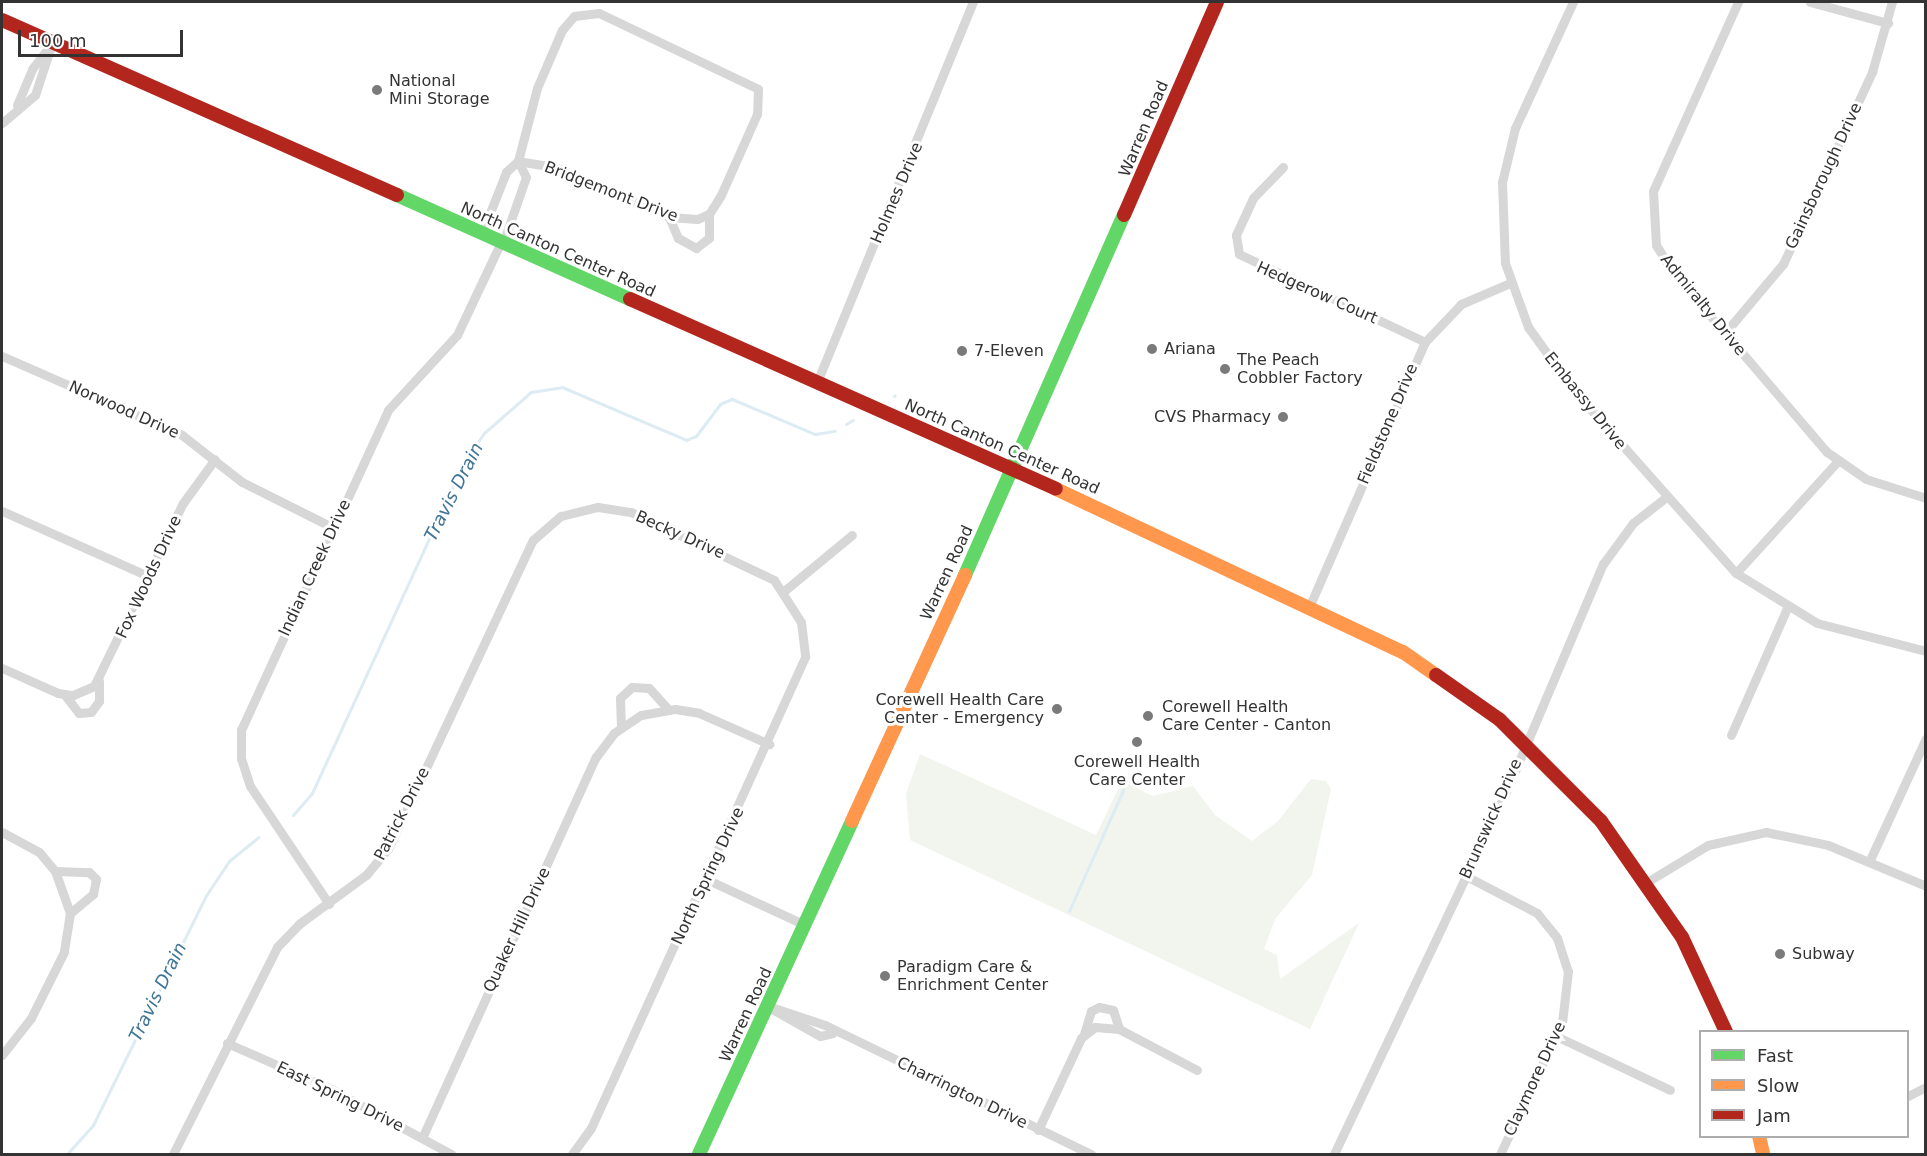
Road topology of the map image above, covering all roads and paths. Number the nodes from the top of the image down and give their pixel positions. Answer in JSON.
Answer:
{"nodes":[{"id":1,"x":973,"y":2,"type":"edge"},
{"id":2,"x":1217,"y":2,"type":"edge"},
{"id":3,"x":1573,"y":2,"type":"edge"},
{"id":4,"x":1738,"y":2,"type":"edge"},
{"id":5,"x":1810,"y":2,"type":"edge"},
{"id":6,"x":1892,"y":2,"type":"edge"},
{"id":7,"x":2,"y":20,"type":"edge"},
{"id":8,"x":1888,"y":23,"type":"junction"},
{"id":9,"x":52,"y":43,"type":"junction"},
{"id":10,"x":17,"y":105,"type":"junction"},
{"id":11,"x":2,"y":123,"type":"edge"},
{"id":12,"x":518,"y":161,"type":"junction"},
{"id":13,"x":1283,"y":167,"type":"dead end"},
{"id":14,"x":709,"y":214,"type":"junction"},
{"id":15,"x":669,"y":217,"type":"junction"},
{"id":16,"x":482,"y":233,"type":"junction"},
{"id":17,"x":502,"y":242,"type":"junction"},
{"id":18,"x":1510,"y":283,"type":"junction"},
{"id":19,"x":1724,"y":334,"type":"junction"},
{"id":20,"x":1425,"y":342,"type":"junction"},
{"id":21,"x":2,"y":356,"type":"edge"},
{"id":22,"x":817,"y":382,"type":"junction"},
{"id":23,"x":216,"y":459,"type":"junction"},
{"id":24,"x":1838,"y":461,"type":"junction"},
{"id":25,"x":1013,"y":469,"type":"junction"},
{"id":26,"x":1665,"y":498,"type":"junction"},
{"id":27,"x":1926,"y":498,"type":"edge"},
{"id":28,"x":2,"y":511,"type":"edge"},
{"id":29,"x":567,"y":513,"type":"joint"},
{"id":30,"x":334,"y":528,"type":"junction"},
{"id":31,"x":852,"y":535,"type":"dead end"},
{"id":32,"x":1736,"y":573,"type":"junction"},
{"id":33,"x":150,"y":577,"type":"junction"},
{"id":34,"x":784,"y":591,"type":"junction"},
{"id":35,"x":1310,"y":604,"type":"junction"},
{"id":36,"x":1787,"y":608,"type":"junction"},
{"id":37,"x":1926,"y":651,"type":"edge"},
{"id":38,"x":2,"y":668,"type":"edge"},
{"id":39,"x":99,"y":681,"type":"junction"},
{"id":40,"x":64,"y":694,"type":"junction"},
{"id":41,"x":668,"y":709,"type":"junction"},
{"id":42,"x":621,"y":728,"type":"junction"},
{"id":43,"x":1731,"y":735,"type":"dead end"},
{"id":44,"x":1926,"y":738,"type":"edge"},
{"id":45,"x":1525,"y":741,"type":"junction"},
{"id":46,"x":769,"y":744,"type":"junction"},
{"id":47,"x":2,"y":832,"type":"edge"},
{"id":48,"x":1869,"y":862,"type":"junction"},
{"id":49,"x":55,"y":871,"type":"junction"},
{"id":50,"x":1466,"y":876,"type":"junction"},
{"id":51,"x":706,"y":879,"type":"junction"},
{"id":52,"x":1647,"y":882,"type":"junction"},
{"id":53,"x":1926,"y":886,"type":"edge"},
{"id":54,"x":329,"y":904,"type":"junction"},
{"id":55,"x":70,"y":913,"type":"junction"},
{"id":56,"x":804,"y":925,"type":"junction"},
{"id":57,"x":768,"y":1006,"type":"junction"},
{"id":58,"x":1119,"y":1029,"type":"junction"},
{"id":59,"x":1725,"y":1030,"type":"edge"},
{"id":60,"x":1084,"y":1034,"type":"junction"},
{"id":61,"x":1556,"y":1036,"type":"junction"},
{"id":62,"x":227,"y":1043,"type":"junction"},
{"id":63,"x":2,"y":1055,"type":"edge"},
{"id":64,"x":1197,"y":1070,"type":"dead end"},
{"id":65,"x":1926,"y":1087,"type":"edge"},
{"id":66,"x":1670,"y":1090,"type":"dead end"},
{"id":67,"x":1909,"y":1096,"type":"edge"},
{"id":68,"x":1038,"y":1130,"type":"junction"},
{"id":69,"x":422,"y":1138,"type":"junction"},
{"id":70,"x":1759,"y":1138,"type":"edge"},
{"id":71,"x":173,"y":1155,"type":"edge"},
{"id":72,"x":451,"y":1155,"type":"edge"},
{"id":73,"x":572,"y":1155,"type":"edge"},
{"id":74,"x":699,"y":1155,"type":"edge"},
{"id":75,"x":1091,"y":1155,"type":"edge"},
{"id":76,"x":1334,"y":1155,"type":"edge"},
{"id":77,"x":1500,"y":1155,"type":"edge"},
{"id":78,"x":1763,"y":1155,"type":"edge"}],
"edges":[{"from":1,"to":22,"type":"street","name":"Holmes Drive"},
{"from":2,"to":25,"type":"main road","name":"Warren Road"},
{"from":3,"to":18,"type":"street","name":"Embassy Drive"},
{"from":4,"to":19,"type":"street","name":"Admiralty Drive"},
{"from":5,"to":8,"type":"street"},
{"from":6,"to":8,"type":"street","name":"Gainsborough Drive"},
{"from":7,"to":9,"type":"main road","name":"North Canton Center Road"},
{"from":8,"to":19,"type":"street","name":"Gainsborough Drive"},
{"from":9,"to":10,"type":"street"},
{"from":9,"to":10,"type":"street"},
{"from":9,"to":16,"type":"main road","name":"North Canton Center Road"},
{"from":10,"to":11,"type":"street"},
{"from":12,"to":14,"type":"street"},
{"from":12,"to":15,"type":"street","name":"Bridgemont Drive"},
{"from":12,"to":16,"type":"street"},
{"from":12,"to":17,"type":"street","name":"Indian Creek Drive"},
{"from":13,"to":20,"type":"street","name":"Hedgerow Court"},
{"from":14,"to":15,"type":"street","name":"Bridgemont Drive"},
{"from":14,"to":15,"type":"street"},
{"from":16,"to":17,"type":"main road","name":"North Canton Center Road"},
{"from":17,"to":22,"type":"main road","name":"North Canton Center Road"},
{"from":17,"to":30,"type":"street","name":"Indian Creek Drive"},
{"from":18,"to":20,"type":"street","name":"Fieldstone Drive"},
{"from":18,"to":26,"type":"street","name":"Embassy Drive"},
{"from":19,"to":24,"type":"street","name":"Admiralty Drive"},
{"from":20,"to":35,"type":"street","name":"Fieldstone Drive"},
{"from":21,"to":23,"type":"street","name":"Norwood Drive"},
{"from":22,"to":25,"type":"main road","name":"North Canton Center Road"},
{"from":23,"to":30,"type":"street","name":"Norwood Drive"},
{"from":23,"to":33,"type":"street","name":"Fox Woods Drive"},
{"from":24,"to":27,"type":"street","name":"Admiralty Drive"},
{"from":24,"to":32,"type":"street"},
{"from":25,"to":35,"type":"main road","name":"North Canton Center Road"},
{"from":25,"to":56,"type":"main road","name":"Warren Road"},
{"from":26,"to":32,"type":"street","name":"Embassy Drive"},
{"from":26,"to":45,"type":"street","name":"Brunswick Drive"},
{"from":28,"to":33,"type":"street"},
{"from":29,"to":34,"type":"street","name":"Becky Drive"},
{"from":29,"to":54,"type":"street","name":"Patrick Drive"},
{"from":30,"to":54,"type":"street","name":"Indian Creek Drive"},
{"from":31,"to":34,"type":"street"},
{"from":32,"to":36,"type":"street","name":"Embassy Drive"},
{"from":33,"to":39,"type":"street","name":"Fox Woods Drive"},
{"from":34,"to":46,"type":"street","name":"North Spring Drive"},
{"from":35,"to":45,"type":"main road","name":"North Canton Center Road"},
{"from":36,"to":37,"type":"street","name":"Embassy Drive"},
{"from":36,"to":43,"type":"street"},
{"from":38,"to":40,"type":"street"},
{"from":39,"to":40,"type":"street"},
{"from":39,"to":40,"type":"street","name":"Fox Woods Drive"},
{"from":41,"to":42,"type":"street","name":"Quaker Hill Drive"},
{"from":41,"to":42,"type":"street"},
{"from":41,"to":46,"type":"street","name":"Quaker Hill Drive"},
{"from":42,"to":69,"type":"street","name":"Quaker Hill Drive"},
{"from":44,"to":48,"type":"street"},
{"from":45,"to":50,"type":"street","name":"Brunswick Drive"},
{"from":45,"to":52,"type":"main road","name":"North Canton Center Road"},
{"from":46,"to":51,"type":"street","name":"North Spring Drive"},
{"from":47,"to":49,"type":"street"},
{"from":48,"to":52,"type":"street"},
{"from":48,"to":53,"type":"street"},
{"from":49,"to":55,"type":"street"},
{"from":49,"to":55,"type":"street"},
{"from":50,"to":61,"type":"street","name":"Claymore Drive"},
{"from":50,"to":76,"type":"street","name":"Brunswick Drive"},
{"from":51,"to":56,"type":"street"},
{"from":51,"to":73,"type":"street","name":"North Spring Drive"},
{"from":52,"to":59,"type":"main road","name":"North Canton Center Road"},
{"from":54,"to":62,"type":"street","name":"Patrick Drive"},
{"from":55,"to":63,"type":"street"},
{"from":56,"to":57,"type":"main road","name":"Warren Road"},
{"from":57,"to":68,"type":"street","name":"Charrington Drive"},
{"from":57,"to":74,"type":"main road","name":"Warren Road"},
{"from":58,"to":60,"type":"street"},
{"from":58,"to":60,"type":"street"},
{"from":58,"to":64,"type":"street"},
{"from":60,"to":68,"type":"street"},
{"from":61,"to":66,"type":"street"},
{"from":61,"to":77,"type":"street","name":"Claymore Drive"},
{"from":62,"to":69,"type":"street","name":"East Spring Drive"},
{"from":62,"to":71,"type":"street","name":"Patrick Drive"},
{"from":65,"to":67,"type":"street"},
{"from":68,"to":75,"type":"street","name":"Charrington Drive"},
{"from":69,"to":72,"type":"street","name":"East Spring Drive"},
{"from":70,"to":78,"type":"main road"}]}
